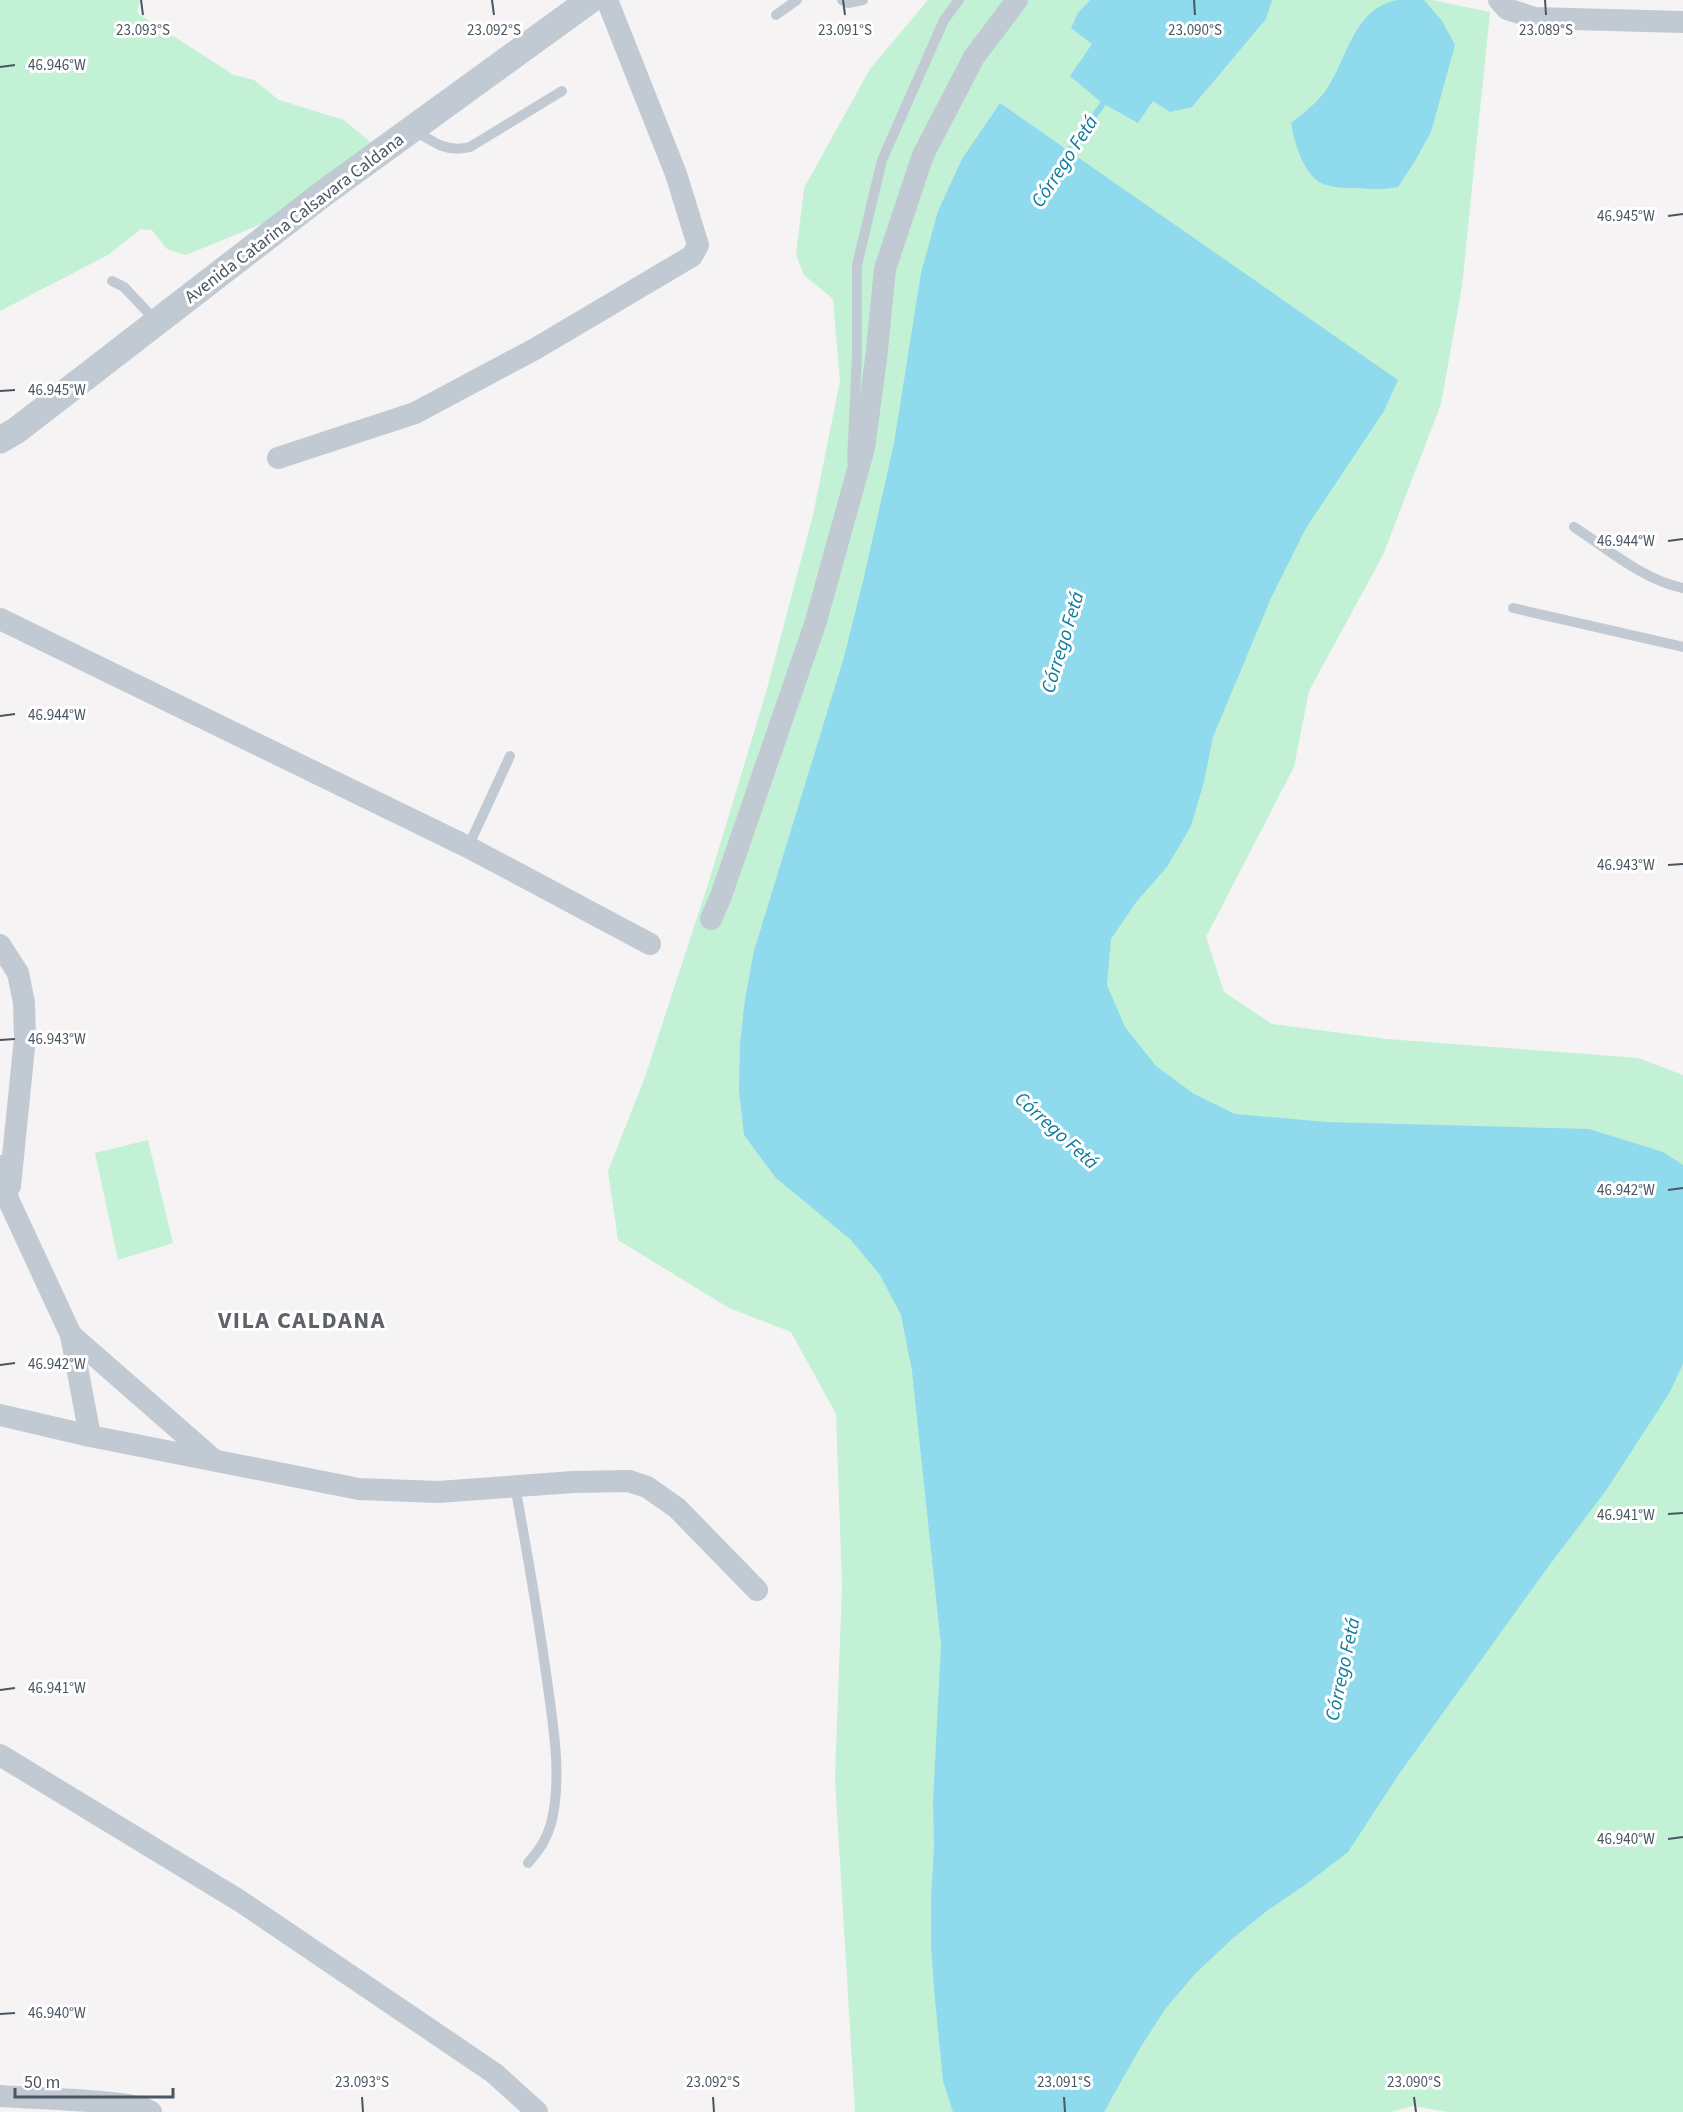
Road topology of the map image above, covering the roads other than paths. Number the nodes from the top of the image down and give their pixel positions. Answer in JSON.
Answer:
{"nodes":[{"id":1,"x":590,"y":0,"type":"edge"},
{"id":2,"x":607,"y":0,"type":"edge"},
{"id":3,"x":797,"y":0,"type":"edge"},
{"id":4,"x":842,"y":0,"type":"edge"},
{"id":5,"x":863,"y":0,"type":"edge"},
{"id":6,"x":959,"y":0,"type":"edge"},
{"id":7,"x":1017,"y":0,"type":"edge"},
{"id":8,"x":1499,"y":0,"type":"edge"},
{"id":9,"x":1641,"y":10,"type":"edge"},
{"id":10,"x":776,"y":15,"type":"dead end"},
{"id":11,"x":1683,"y":22,"type":"edge"},
{"id":12,"x":562,"y":91,"type":"dead end"},
{"id":13,"x":412,"y":129,"type":"junction"},
{"id":14,"x":112,"y":281,"type":"dead end"},
{"id":15,"x":157,"y":322,"type":"junction"},
{"id":16,"x":0,"y":440,"type":"edge"},
{"id":17,"x":278,"y":458,"type":"dead end"},
{"id":18,"x":850,"y":496,"type":"junction"},
{"id":19,"x":1575,"y":527,"type":"dead end"},
{"id":20,"x":1683,"y":588,"type":"edge"},
{"id":21,"x":1513,"y":608,"type":"dead end"},
{"id":22,"x":0,"y":619,"type":"edge"},
{"id":23,"x":1683,"y":647,"type":"edge"},
{"id":24,"x":510,"y":756,"type":"dead end"},
{"id":25,"x":468,"y":847,"type":"junction"},
{"id":26,"x":711,"y":919,"type":"dead end"},
{"id":27,"x":650,"y":944,"type":"dead end"},
{"id":28,"x":0,"y":945,"type":"edge"},
{"id":29,"x":0,"y":1166,"type":"edge"},
{"id":30,"x":8,"y":1199,"type":"junction"},
{"id":31,"x":70,"y":1335,"type":"junction"},
{"id":32,"x":0,"y":1415,"type":"edge"},
{"id":33,"x":90,"y":1436,"type":"junction"},
{"id":34,"x":216,"y":1461,"type":"junction"},
{"id":35,"x":515,"y":1486,"type":"junction"},
{"id":36,"x":757,"y":1590,"type":"dead end"},
{"id":37,"x":0,"y":1755,"type":"edge"},
{"id":38,"x":528,"y":1863,"type":"dead end"},
{"id":39,"x":0,"y":2096,"type":"edge"},
{"id":40,"x":151,"y":2112,"type":"edge"},
{"id":41,"x":537,"y":2112,"type":"edge"}],
"edges":[{"from":1,"to":13,"type":"street","name":"Avenida Catarina Calsavara Caldana"},
{"from":2,"to":17,"type":"street"},
{"from":3,"to":10,"type":"lane"},
{"from":4,"to":5,"type":"lane"},
{"from":6,"to":18,"type":"lane"},
{"from":7,"to":18,"type":"street"},
{"from":8,"to":9,"type":"street"},
{"from":9,"to":11,"type":"street"},
{"from":12,"to":13,"type":"lane"},
{"from":13,"to":15,"type":"street","name":"Avenida Catarina Calsavara Caldana"},
{"from":14,"to":15,"type":"lane"},
{"from":15,"to":16,"type":"street","name":"Avenida Catarina Calsavara Caldana"},
{"from":18,"to":26,"type":"street"},
{"from":19,"to":20,"type":"lane"},
{"from":21,"to":23,"type":"lane"},
{"from":22,"to":25,"type":"street"},
{"from":24,"to":25,"type":"lane"},
{"from":25,"to":27,"type":"street"},
{"from":28,"to":30,"type":"street"},
{"from":29,"to":30,"type":"street"},
{"from":30,"to":31,"type":"street"},
{"from":31,"to":33,"type":"street"},
{"from":31,"to":34,"type":"street"},
{"from":32,"to":33,"type":"street"},
{"from":33,"to":34,"type":"street"},
{"from":34,"to":35,"type":"street"},
{"from":35,"to":36,"type":"street"},
{"from":35,"to":38,"type":"lane"},
{"from":37,"to":41,"type":"street"},
{"from":39,"to":40,"type":"street"}]}
